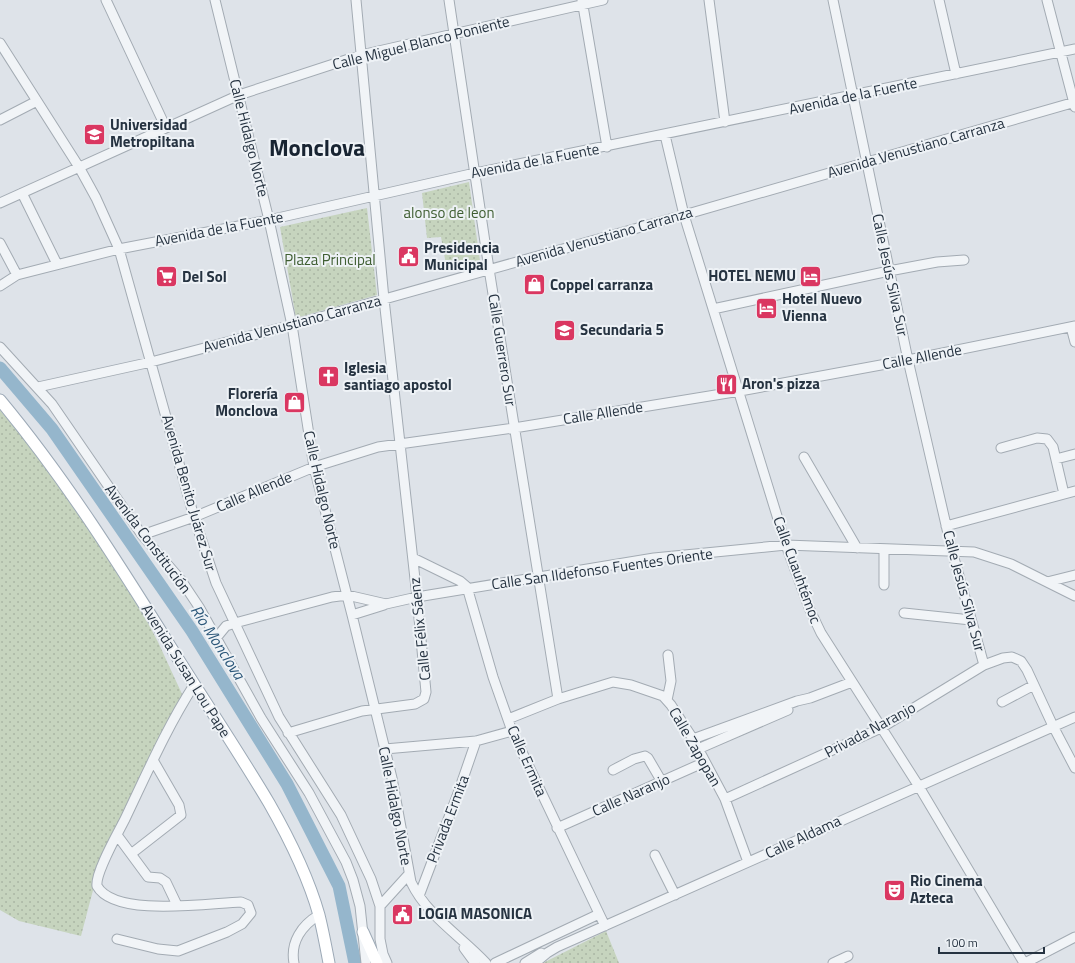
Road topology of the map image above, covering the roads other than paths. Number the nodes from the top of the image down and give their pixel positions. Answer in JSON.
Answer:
{"nodes":[{"id":1,"x":106,"y":0,"type":"edge"},
{"id":2,"x":215,"y":0,"type":"edge"},
{"id":3,"x":356,"y":0,"type":"edge"},
{"id":4,"x":449,"y":0,"type":"edge"},
{"id":5,"x":603,"y":0,"type":"edge"},
{"id":6,"x":709,"y":0,"type":"edge"},
{"id":7,"x":834,"y":0,"type":"edge"},
{"id":8,"x":939,"y":0,"type":"edge"},
{"id":9,"x":1048,"y":0,"type":"edge"},
{"id":10,"x":583,"y":2,"type":"edge"},
{"id":11,"x":454,"y":34,"type":"junction"},
{"id":12,"x":0,"y":43,"type":"edge"},
{"id":13,"x":1075,"y":49,"type":"edge"},
{"id":14,"x":1060,"y":52,"type":"junction"},
{"id":15,"x":361,"y":55,"type":"junction"},
{"id":16,"x":956,"y":74,"type":"junction"},
{"id":17,"x":239,"y":95,"type":"junction"},
{"id":18,"x":852,"y":96,"type":"junction"},
{"id":19,"x":37,"y":101,"type":"junction"},
{"id":20,"x":1074,"y":104,"type":"edge"},
{"id":21,"x":0,"y":120,"type":"edge"},
{"id":22,"x":725,"y":122,"type":"junction"},
{"id":23,"x":166,"y":128,"type":"junction"},
{"id":24,"x":665,"y":135,"type":"junction"},
{"id":25,"x":607,"y":147,"type":"junction"},
{"id":26,"x":866,"y":162,"type":"junction"},
{"id":27,"x":79,"y":166,"type":"junction"},
{"id":28,"x":475,"y":173,"type":"junction"},
{"id":29,"x":22,"y":193,"type":"junction"},
{"id":30,"x":374,"y":195,"type":"junction"},
{"id":31,"x":0,"y":203,"type":"edge"},
{"id":32,"x":684,"y":215,"type":"junction"},
{"id":33,"x":269,"y":220,"type":"junction"},
{"id":34,"x":0,"y":243,"type":"edge"},
{"id":35,"x":119,"y":249,"type":"junction"},
{"id":36,"x":964,"y":260,"type":"dead end"},
{"id":37,"x":57,"y":264,"type":"junction"},
{"id":38,"x":489,"y":269,"type":"junction"},
{"id":39,"x":889,"y":271,"type":"junction"},
{"id":40,"x":17,"y":275,"type":"junction"},
{"id":41,"x":0,"y":286,"type":"edge"},
{"id":42,"x":384,"y":299,"type":"junction"},
{"id":43,"x":713,"y":309,"type":"junction"},
{"id":44,"x":292,"y":325,"type":"junction"},
{"id":45,"x":1073,"y":326,"type":"edge"},
{"id":46,"x":1075,"y":342,"type":"edge"},
{"id":47,"x":0,"y":347,"type":"edge"},
{"id":48,"x":908,"y":360,"type":"junction"},
{"id":49,"x":151,"y":362,"type":"junction"},
{"id":50,"x":38,"y":387,"type":"junction"},
{"id":51,"x":740,"y":391,"type":"junction"},
{"id":52,"x":0,"y":400,"type":"edge"},
{"id":53,"x":514,"y":428,"type":"junction"},
{"id":54,"x":399,"y":443,"type":"junction"},
{"id":55,"x":1001,"y":448,"type":"dead end"},
{"id":56,"x":1075,"y":454,"type":"edge"},
{"id":57,"x":804,"y":456,"type":"dead end"},
{"id":58,"x":1056,"y":458,"type":"junction"},
{"id":59,"x":314,"y":466,"type":"junction"},
{"id":60,"x":1075,"y":492,"type":"edge"},
{"id":61,"x":1064,"y":494,"type":"junction"},
{"id":62,"x":194,"y":517,"type":"junction"},
{"id":63,"x":946,"y":526,"type":"junction"},
{"id":64,"x":142,"y":535,"type":"junction"},
{"id":65,"x":786,"y":546,"type":"junction"},
{"id":66,"x":857,"y":548,"type":"junction"},
{"id":67,"x":884,"y":549,"type":"junction"},
{"id":68,"x":952,"y":551,"type":"junction"},
{"id":69,"x":413,"y":558,"type":"junction"},
{"id":70,"x":1075,"y":575,"type":"edge"},
{"id":71,"x":539,"y":577,"type":"junction"},
{"id":72,"x":1047,"y":582,"type":"junction"},
{"id":73,"x":884,"y":585,"type":"dead end"},
{"id":74,"x":468,"y":589,"type":"junction"},
{"id":75,"x":347,"y":595,"type":"junction"},
{"id":76,"x":1075,"y":596,"type":"edge"},
{"id":77,"x":417,"y":597,"type":"junction"},
{"id":78,"x":386,"y":604,"type":"junction"},
{"id":79,"x":904,"y":613,"type":"dead end"},
{"id":80,"x":352,"y":615,"type":"junction"},
{"id":81,"x":972,"y":620,"type":"junction"},
{"id":82,"x":235,"y":622,"type":"junction"},
{"id":83,"x":216,"y":637,"type":"junction"},
{"id":84,"x":668,"y":655,"type":"dead end"},
{"id":85,"x":984,"y":665,"type":"junction"},
{"id":86,"x":852,"y":682,"type":"junction"},
{"id":87,"x":194,"y":685,"type":"junction"},
{"id":88,"x":1034,"y":685,"type":"junction"},
{"id":89,"x":810,"y":698,"type":"junction"},
{"id":90,"x":558,"y":700,"type":"junction"},
{"id":91,"x":667,"y":700,"type":"junction"},
{"id":92,"x":1002,"y":702,"type":"dead end"},
{"id":93,"x":375,"y":709,"type":"junction"},
{"id":94,"x":1075,"y":717,"type":"edge"},
{"id":95,"x":508,"y":720,"type":"junction"},
{"id":96,"x":1052,"y":726,"type":"junction"},
{"id":97,"x":881,"y":728,"type":"junction"},
{"id":98,"x":512,"y":732,"type":"junction"},
{"id":99,"x":288,"y":733,"type":"junction"},
{"id":100,"x":692,"y":739,"type":"junction"},
{"id":101,"x":476,"y":741,"type":"junction"},
{"id":102,"x":385,"y":749,"type":"junction"},
{"id":103,"x":698,"y":749,"type":"junction"},
{"id":104,"x":153,"y":760,"type":"junction"},
{"id":105,"x":705,"y":762,"type":"junction"},
{"id":106,"x":1075,"y":768,"type":"edge"},
{"id":107,"x":613,"y":770,"type":"dead end"},
{"id":108,"x":662,"y":782,"type":"junction"},
{"id":109,"x":918,"y":785,"type":"junction"},
{"id":110,"x":725,"y":799,"type":"junction"},
{"id":111,"x":557,"y":828,"type":"junction"},
{"id":112,"x":117,"y":835,"type":"junction"},
{"id":113,"x":131,"y":854,"type":"junction"},
{"id":114,"x":655,"y":855,"type":"dead end"},
{"id":115,"x":748,"y":862,"type":"junction"},
{"id":116,"x":409,"y":874,"type":"junction"},
{"id":117,"x":675,"y":895,"type":"junction"},
{"id":118,"x":419,"y":896,"type":"junction"},
{"id":119,"x":177,"y":905,"type":"junction"},
{"id":120,"x":380,"y":906,"type":"junction"},
{"id":121,"x":599,"y":914,"type":"junction"},
{"id":122,"x":319,"y":915,"type":"junction"},
{"id":123,"x":605,"y":926,"type":"junction"},
{"id":124,"x":363,"y":932,"type":"junction"},
{"id":125,"x":1075,"y":937,"type":"edge"},
{"id":126,"x":117,"y":939,"type":"dead end"},
{"id":127,"x":460,"y":940,"type":"junction"},
{"id":128,"x":527,"y":947,"type":"junction"},
{"id":129,"x":557,"y":947,"type":"junction"},
{"id":130,"x":848,"y":956,"type":"dead end"},
{"id":131,"x":294,"y":963,"type":"edge"},
{"id":132,"x":329,"y":963,"type":"edge"},
{"id":133,"x":366,"y":963,"type":"edge"},
{"id":134,"x":378,"y":963,"type":"edge"},
{"id":135,"x":387,"y":963,"type":"edge"},
{"id":136,"x":475,"y":963,"type":"edge"},
{"id":137,"x":486,"y":963,"type":"edge"},
{"id":138,"x":495,"y":963,"type":"edge"},
{"id":139,"x":521,"y":963,"type":"edge"},
{"id":140,"x":525,"y":963,"type":"edge"},
{"id":141,"x":535,"y":963,"type":"edge"},
{"id":142,"x":833,"y":963,"type":"edge"},
{"id":143,"x":1024,"y":963,"type":"edge"}],
"edges":[{"from":1,"to":23,"type":"street"},
{"from":2,"to":17,"type":"street","name":"Calle Hidalgo Norte"},
{"from":3,"to":15,"type":"street","name":"Calle Félix Sáenz"},
{"from":4,"to":11,"type":"street","name":"Calle Guerrero Sur"},
{"from":5,"to":10,"type":"street","name":"Calle Miguel Blanco Poniente"},
{"from":6,"to":22,"type":"street"},
{"from":7,"to":18,"type":"street","name":"Calle Jesús Silva Sur"},
{"from":8,"to":16,"type":"street"},
{"from":9,"to":14,"type":"street"},
{"from":10,"to":11,"type":"street","name":"Calle Miguel Blanco Poniente"},
{"from":10,"to":25,"type":"street"},
{"from":11,"to":15,"type":"street","name":"Calle Miguel Blanco Poniente"},
{"from":11,"to":28,"type":"street","name":"Calle Guerrero Sur"},
{"from":12,"to":19,"type":"street","name":"Avenida Benito Juárez Sur"},
{"from":13,"to":14,"type":"street","name":"Avenida de la Fuente"},
{"from":14,"to":16,"type":"street","name":"Avenida de la Fuente"},
{"from":14,"to":20,"type":"street"},
{"from":15,"to":17,"type":"street","name":"Calle Miguel Blanco Poniente"},
{"from":15,"to":30,"type":"street","name":"Calle Félix Sáenz"},
{"from":16,"to":18,"type":"street","name":"Avenida de la Fuente"},
{"from":17,"to":23,"type":"street","name":"Calle Miguel Blanco Poniente"},
{"from":17,"to":33,"type":"street","name":"Calle Hidalgo Norte"},
{"from":18,"to":22,"type":"street","name":"Avenida de la Fuente"},
{"from":18,"to":26,"type":"street","name":"Calle Jesús Silva Sur"},
{"from":19,"to":21,"type":"street"},
{"from":19,"to":27,"type":"street","name":"Avenida Benito Juárez Sur"},
{"from":20,"to":26,"type":"street","name":"Avenida Venustiano Carranza"},
{"from":22,"to":24,"type":"street","name":"Avenida de la Fuente"},
{"from":23,"to":27,"type":"street","name":"Calle Miguel Blanco Poniente"},
{"from":24,"to":25,"type":"street","name":"Avenida de la Fuente"},
{"from":24,"to":32,"type":"street","name":"Calle Cuauhtémoc"},
{"from":25,"to":28,"type":"street","name":"Avenida de la Fuente"},
{"from":26,"to":32,"type":"street","name":"Avenida Venustiano Carranza"},
{"from":26,"to":39,"type":"street","name":"Calle Jesús Silva Sur"},
{"from":27,"to":29,"type":"street","name":"Calle Miguel Blanco Poniente"},
{"from":27,"to":35,"type":"street","name":"Avenida Benito Juárez Sur"},
{"from":28,"to":30,"type":"street","name":"Avenida de la Fuente"},
{"from":28,"to":38,"type":"street","name":"Calle Guerrero Sur"},
{"from":29,"to":31,"type":"street","name":"Calle Miguel Blanco Poniente"},
{"from":29,"to":37,"type":"street"},
{"from":30,"to":33,"type":"street","name":"Avenida de la Fuente"},
{"from":30,"to":42,"type":"street","name":"Calle Félix Sáenz"},
{"from":32,"to":38,"type":"street","name":"Avenida Venustiano Carranza"},
{"from":32,"to":43,"type":"street","name":"Calle Cuauhtémoc"},
{"from":33,"to":35,"type":"street","name":"Avenida de la Fuente"},
{"from":33,"to":44,"type":"street","name":"Calle Hidalgo Norte"},
{"from":34,"to":40,"type":"street"},
{"from":35,"to":37,"type":"street","name":"Avenida de la Fuente"},
{"from":35,"to":49,"type":"street","name":"Avenida Benito Juárez Sur"},
{"from":36,"to":39,"type":"street"},
{"from":37,"to":40,"type":"street","name":"Avenida de la Fuente"},
{"from":38,"to":42,"type":"street","name":"Avenida Venustiano Carranza"},
{"from":38,"to":53,"type":"street","name":"Calle Guerrero Sur"},
{"from":39,"to":43,"type":"street"},
{"from":39,"to":48,"type":"street","name":"Calle Jesús Silva Sur"},
{"from":40,"to":41,"type":"street","name":"Avenida de la Fuente"},
{"from":42,"to":44,"type":"street","name":"Avenida Venustiano Carranza"},
{"from":42,"to":54,"type":"street","name":"Calle Félix Sáenz"},
{"from":43,"to":51,"type":"street","name":"Calle Cuauhtémoc"},
{"from":44,"to":49,"type":"street","name":"Avenida Venustiano Carranza"},
{"from":44,"to":59,"type":"street","name":"Calle Hidalgo Norte"},
{"from":45,"to":46,"type":"street"},
{"from":45,"to":48,"type":"street","name":"Calle Allende"},
{"from":47,"to":50,"type":"street","name":"Avenida Constitución"},
{"from":48,"to":51,"type":"street","name":"Calle Allende"},
{"from":48,"to":63,"type":"street","name":"Calle Jesús Silva Sur"},
{"from":49,"to":50,"type":"street","name":"Avenida Venustiano Carranza"},
{"from":49,"to":62,"type":"street","name":"Avenida Benito Juárez Sur"},
{"from":50,"to":64,"type":"street","name":"Avenida Constitución"},
{"from":51,"to":53,"type":"street","name":"Calle Allende"},
{"from":51,"to":65,"type":"street","name":"Calle Cuauhtémoc"},
{"from":52,"to":87,"type":"main road","name":"Avenida Susan Lou Pape"},
{"from":53,"to":54,"type":"street","name":"Calle Allende"},
{"from":53,"to":71,"type":"street","name":"Calle Guerrero Sur"},
{"from":54,"to":59,"type":"street","name":"Calle Allende"},
{"from":54,"to":69,"type":"street","name":"Calle Félix Sáenz"},
{"from":55,"to":58,"type":"street"},
{"from":56,"to":58,"type":"street"},
{"from":57,"to":66,"type":"street"},
{"from":58,"to":61,"type":"street"},
{"from":59,"to":62,"type":"street","name":"Calle Allende"},
{"from":59,"to":75,"type":"street","name":"Calle Hidalgo Norte"},
{"from":60,"to":61,"type":"street"},
{"from":61,"to":63,"type":"street"},
{"from":62,"to":64,"type":"street","name":"Calle Allende"},
{"from":62,"to":82,"type":"street","name":"Avenida Benito Juárez Sur"},
{"from":63,"to":68,"type":"street","name":"Calle Jesús Silva Sur"},
{"from":64,"to":83,"type":"street","name":"Avenida Constitución"},
{"from":65,"to":66,"type":"street","name":"Calle San Ildefonso Fuentes Oriente"},
{"from":65,"to":71,"type":"street","name":"Calle San Ildefonso Fuentes Oriente"},
{"from":65,"to":86,"type":"street","name":"Calle Cuauhtémoc"},
{"from":66,"to":67,"type":"street","name":"Calle San Ildefonso Fuentes Oriente"},
{"from":67,"to":68,"type":"street","name":"Calle San Ildefonso Fuentes Oriente"},
{"from":67,"to":73,"type":"street"},
{"from":68,"to":72,"type":"street","name":"Calle San Ildefonso Fuentes Oriente"},
{"from":68,"to":81,"type":"street","name":"Calle Jesús Silva Sur"},
{"from":69,"to":74,"type":"street"},
{"from":69,"to":77,"type":"street","name":"Calle Félix Sáenz"},
{"from":70,"to":72,"type":"street"},
{"from":71,"to":74,"type":"street","name":"Calle San Ildefonso Fuentes Oriente"},
{"from":71,"to":90,"type":"street","name":"Calle Guerrero Sur"},
{"from":72,"to":76,"type":"street","name":"Calle San Ildefonso Fuentes Oriente"},
{"from":74,"to":77,"type":"street","name":"Calle San Ildefonso Fuentes Oriente"},
{"from":74,"to":95,"type":"street","name":"Calle Ermita"},
{"from":75,"to":78,"type":"street","name":"Calle San Ildefonso Fuentes Oriente"},
{"from":75,"to":80,"type":"street","name":"Calle Hidalgo Norte"},
{"from":75,"to":82,"type":"street","name":"Calle San Ildefonso Fuentes Oriente"},
{"from":77,"to":78,"type":"street","name":"Calle San Ildefonso Fuentes Oriente"},
{"from":77,"to":93,"type":"street","name":"Calle Félix Sáenz"},
{"from":78,"to":80,"type":"street","name":"Calle San Ildefonso Fuentes Oriente"},
{"from":79,"to":81,"type":"street"},
{"from":80,"to":93,"type":"street","name":"Calle Hidalgo Norte"},
{"from":81,"to":85,"type":"street","name":"Calle Jesús Silva Sur"},
{"from":82,"to":83,"type":"street","name":"Calle San Ildefonso Fuentes Oriente"},
{"from":82,"to":99,"type":"street","name":"Avenida Benito Juárez Sur"},
{"from":83,"to":124,"type":"street","name":"Avenida Constitución"},
{"from":84,"to":91,"type":"street"},
{"from":85,"to":88,"type":"street","name":"Privada Naranjo"},
{"from":85,"to":97,"type":"street","name":"Privada Naranjo"},
{"from":86,"to":89,"type":"street"},
{"from":86,"to":97,"type":"street","name":"Calle Cuauhtémoc"},
{"from":87,"to":104,"type":"street"},
{"from":87,"to":122,"type":"main road","name":"Avenida Susan Lou Pape"},
{"from":88,"to":92,"type":"street"},
{"from":88,"to":96,"type":"street"},
{"from":89,"to":100,"type":"street"},
{"from":89,"to":103,"type":"street"},
{"from":90,"to":91,"type":"street","name":"Calle Zapopan"},
{"from":90,"to":95,"type":"street","name":"Calle Zapopan"},
{"from":91,"to":100,"type":"street","name":"Calle Zapopan"},
{"from":93,"to":99,"type":"street","name":"Calle Félix Sáenz"},
{"from":93,"to":102,"type":"street","name":"Calle Hidalgo Norte"},
{"from":94,"to":96,"type":"street","name":"Calle Aldama"},
{"from":95,"to":98,"type":"street","name":"Calle Ermita"},
{"from":96,"to":106,"type":"street"},
{"from":96,"to":109,"type":"street","name":"Calle Aldama"},
{"from":97,"to":109,"type":"street","name":"Calle Cuauhtémoc"},
{"from":97,"to":110,"type":"street","name":"Privada Naranjo"},
{"from":98,"to":101,"type":"street"},
{"from":98,"to":111,"type":"street","name":"Calle Ermita"},
{"from":99,"to":120,"type":"street","name":"Avenida Benito Juárez Sur"},
{"from":100,"to":103,"type":"street","name":"Calle Zapopan"},
{"from":101,"to":102,"type":"street"},
{"from":101,"to":118,"type":"street","name":"Privada Ermita"},
{"from":102,"to":116,"type":"street","name":"Calle Hidalgo Norte"},
{"from":103,"to":105,"type":"street","name":"Calle Zapopan"},
{"from":104,"to":112,"type":"street"},
{"from":104,"to":113,"type":"street"},
{"from":105,"to":108,"type":"street","name":"Calle Naranjo"},
{"from":105,"to":110,"type":"street","name":"Calle Zapopan"},
{"from":107,"to":108,"type":"street"},
{"from":108,"to":111,"type":"street","name":"Calle Naranjo"},
{"from":109,"to":115,"type":"street","name":"Calle Aldama"},
{"from":109,"to":143,"type":"street","name":"Calle Cuauhtémoc"},
{"from":110,"to":115,"type":"street","name":"Calle Zapopan"},
{"from":111,"to":121,"type":"street","name":"Calle Ermita"},
{"from":112,"to":113,"type":"street"},
{"from":112,"to":119,"type":"street"},
{"from":113,"to":119,"type":"street"},
{"from":114,"to":117,"type":"street"},
{"from":115,"to":117,"type":"street","name":"Calle Aldama"},
{"from":116,"to":118,"type":"street","name":"Calle Hidalgo Norte"},
{"from":116,"to":120,"type":"street"},
{"from":117,"to":123,"type":"street","name":"Calle Aldama"},
{"from":118,"to":127,"type":"street","name":"Calle Hidalgo Norte"},
{"from":119,"to":126,"type":"street"},
{"from":120,"to":135,"type":"street","name":"Avenida Benito Juárez Sur"},
{"from":121,"to":123,"type":"street","name":"Calle Ermita"},
{"from":121,"to":128,"type":"street"},
{"from":122,"to":131,"type":"street"},
{"from":122,"to":132,"type":"main road","name":"Avenida Susan Lou Pape"},
{"from":123,"to":129,"type":"street","name":"Calle Aldama"},
{"from":124,"to":133,"type":"street","name":"Avenida Constitución"},
{"from":124,"to":134,"type":"main road"},
{"from":125,"to":143,"type":"street"},
{"from":127,"to":136,"type":"street","name":"Calle Hidalgo Norte"},
{"from":127,"to":137,"type":"street","name":"Calle Hidalgo Norte"},
{"from":128,"to":138,"type":"street"},
{"from":128,"to":139,"type":"street"},
{"from":129,"to":140,"type":"street"},
{"from":129,"to":141,"type":"street","name":"Calle Aldama"},
{"from":130,"to":142,"type":"street"}]}
